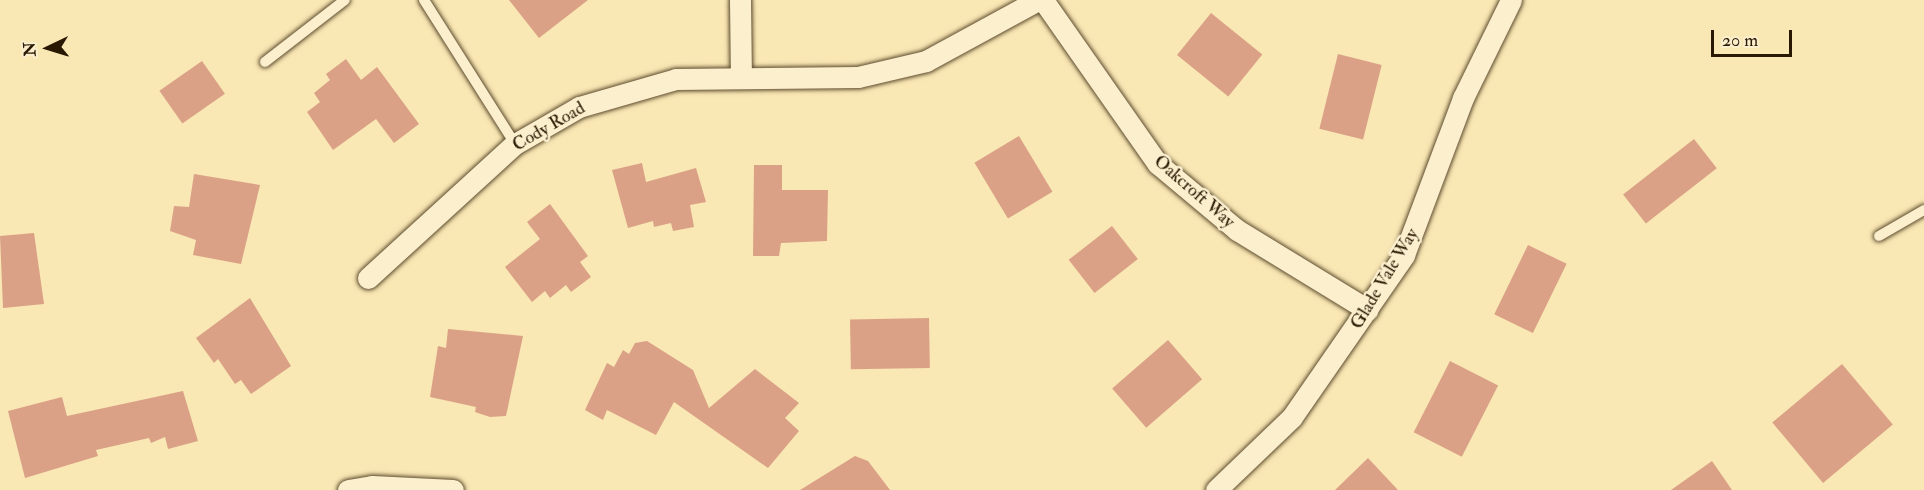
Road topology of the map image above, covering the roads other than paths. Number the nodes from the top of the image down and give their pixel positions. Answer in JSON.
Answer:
{"nodes":[{"id":1,"x":345,"y":0,"type":"edge"},
{"id":2,"x":424,"y":0,"type":"edge"},
{"id":3,"x":740,"y":0,"type":"edge"},
{"id":4,"x":1038,"y":0,"type":"edge"},
{"id":5,"x":1043,"y":0,"type":"edge"},
{"id":6,"x":1511,"y":0,"type":"edge"},
{"id":7,"x":265,"y":62,"type":"dead end"},
{"id":8,"x":741,"y":78,"type":"junction"},
{"id":9,"x":515,"y":144,"type":"junction"},
{"id":10,"x":1924,"y":210,"type":"edge"},
{"id":11,"x":1879,"y":236,"type":"dead end"},
{"id":12,"x":368,"y":278,"type":"dead end"},
{"id":13,"x":1368,"y":310,"type":"junction"},
{"id":14,"x":348,"y":490,"type":"edge"},
{"id":15,"x":453,"y":490,"type":"edge"},
{"id":16,"x":1216,"y":490,"type":"edge"}],
"edges":[{"from":1,"to":7,"type":"lane"},
{"from":2,"to":9,"type":"lane"},
{"from":3,"to":8,"type":"street"},
{"from":4,"to":8,"type":"street","name":"Cody Road"},
{"from":5,"to":13,"type":"street","name":"Oakcroft Way"},
{"from":6,"to":13,"type":"street","name":"Glade Vale Way"},
{"from":8,"to":9,"type":"street","name":"Cody Road"},
{"from":9,"to":12,"type":"street","name":"Cody Road"},
{"from":10,"to":11,"type":"lane"},
{"from":13,"to":16,"type":"street","name":"Glade Vale Way"},
{"from":14,"to":15,"type":"street"}]}
